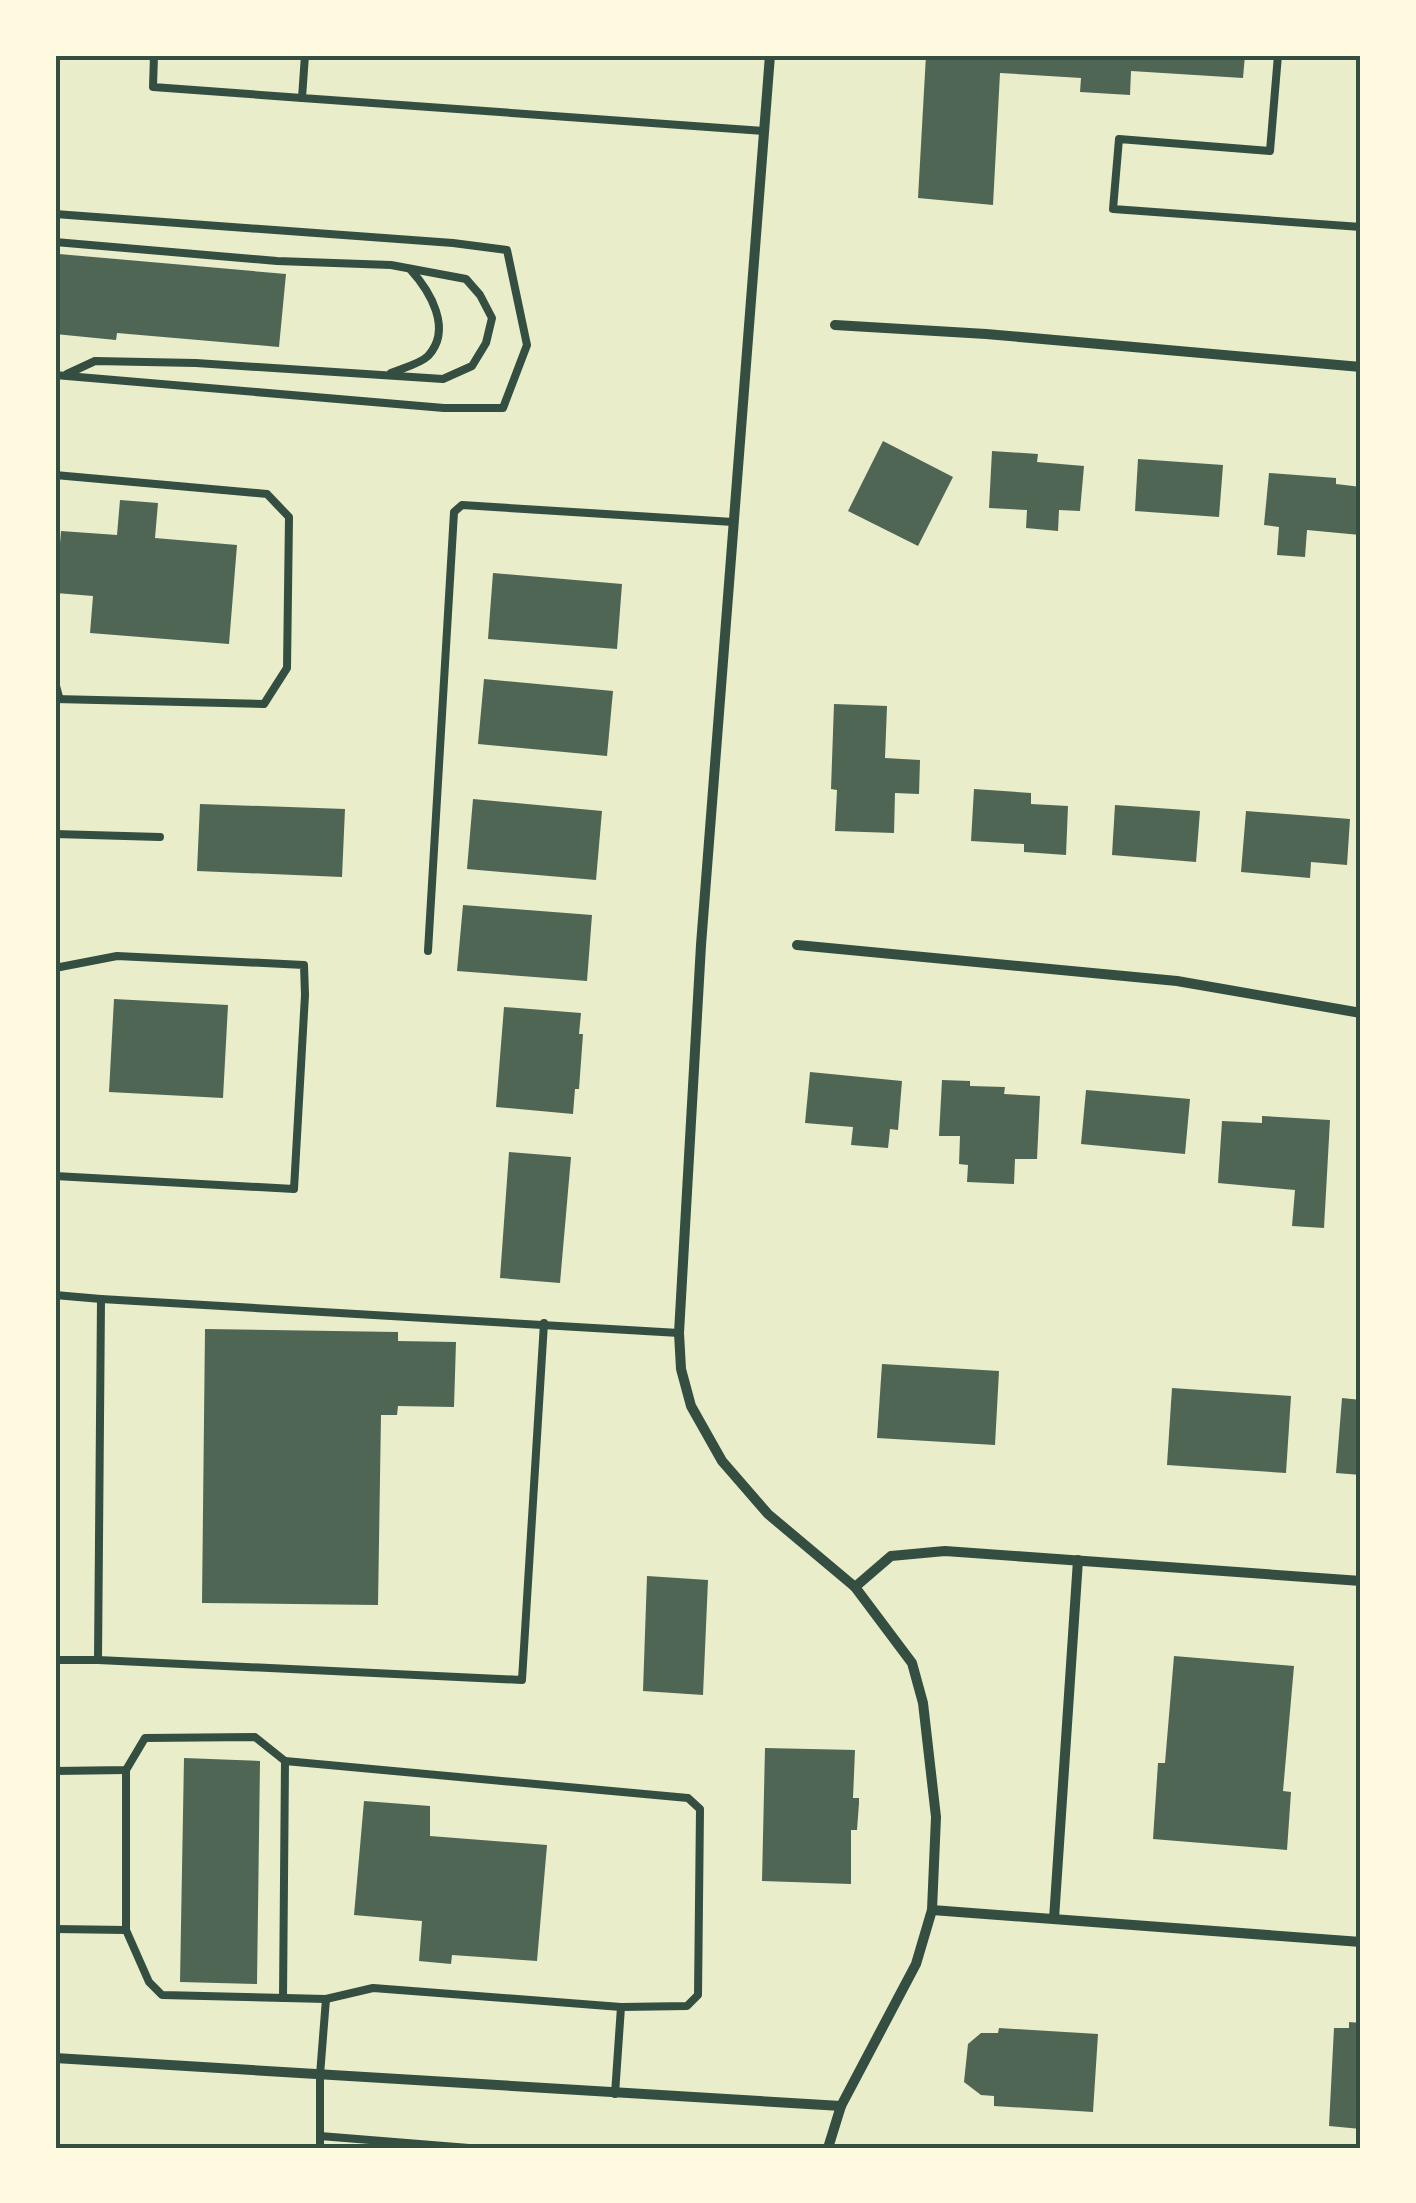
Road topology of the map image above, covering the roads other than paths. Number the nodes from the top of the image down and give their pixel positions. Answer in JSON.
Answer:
{"nodes":[{"id":1,"x":154,"y":55,"type":"edge"},
{"id":2,"x":305,"y":55,"type":"edge"},
{"id":3,"x":770,"y":55,"type":"edge"},
{"id":4,"x":1278,"y":55,"type":"edge"},
{"id":5,"x":302,"y":98,"type":"junction"},
{"id":6,"x":764,"y":131,"type":"junction"},
{"id":7,"x":55,"y":214,"type":"edge"},
{"id":8,"x":1361,"y":227,"type":"edge"},
{"id":9,"x":55,"y":242,"type":"edge"},
{"id":10,"x":410,"y":269,"type":"junction"},
{"id":11,"x":834,"y":326,"type":"dead end"},
{"id":12,"x":1361,"y":367,"type":"edge"},
{"id":13,"x":386,"y":374,"type":"junction"},
{"id":14,"x":59,"y":376,"type":"edge"},
{"id":15,"x":55,"y":475,"type":"edge"},
{"id":16,"x":733,"y":522,"type":"junction"},
{"id":17,"x":55,"y":682,"type":"edge"},
{"id":18,"x":57,"y":698,"type":"edge"},
{"id":19,"x":55,"y":834,"type":"edge"},
{"id":20,"x":160,"y":837,"type":"dead end"},
{"id":21,"x":797,"y":945,"type":"dead end"},
{"id":22,"x":428,"y":951,"type":"dead end"},
{"id":23,"x":55,"y":968,"type":"edge"},
{"id":24,"x":1361,"y":1013,"type":"edge"},
{"id":25,"x":55,"y":1176,"type":"edge"},
{"id":26,"x":55,"y":1295,"type":"edge"},
{"id":27,"x":101,"y":1299,"type":"junction"},
{"id":28,"x":544,"y":1323,"type":"junction"},
{"id":29,"x":679,"y":1332,"type":"junction"},
{"id":30,"x":1078,"y":1560,"type":"junction"},
{"id":31,"x":1361,"y":1581,"type":"edge"},
{"id":32,"x":855,"y":1586,"type":"junction"},
{"id":33,"x":55,"y":1660,"type":"edge"},
{"id":34,"x":98,"y":1660,"type":"junction"},
{"id":35,"x":285,"y":1761,"type":"junction"},
{"id":36,"x":126,"y":1770,"type":"junction"},
{"id":37,"x":55,"y":1772,"type":"edge"},
{"id":38,"x":932,"y":1910,"type":"junction"},
{"id":39,"x":1054,"y":1919,"type":"junction"},
{"id":40,"x":55,"y":1929,"type":"edge"},
{"id":41,"x":126,"y":1930,"type":"junction"},
{"id":42,"x":1361,"y":1942,"type":"edge"},
{"id":43,"x":283,"y":1998,"type":"junction"},
{"id":44,"x":326,"y":1999,"type":"junction"},
{"id":45,"x":621,"y":2007,"type":"junction"},
{"id":46,"x":55,"y":2058,"type":"edge"},
{"id":47,"x":320,"y":2075,"type":"junction"},
{"id":48,"x":615,"y":2094,"type":"junction"},
{"id":49,"x":841,"y":2106,"type":"junction"},
{"id":50,"x":320,"y":2136,"type":"junction"},
{"id":51,"x":320,"y":2148,"type":"edge"},
{"id":52,"x":469,"y":2148,"type":"edge"},
{"id":53,"x":828,"y":2148,"type":"edge"}],
"edges":[{"from":1,"to":5,"type":"lane"},
{"from":2,"to":5,"type":"lane"},
{"from":3,"to":6,"type":"street"},
{"from":4,"to":8,"type":"lane"},
{"from":5,"to":6,"type":"lane"},
{"from":6,"to":16,"type":"street"},
{"from":7,"to":14,"type":"lane"},
{"from":9,"to":10,"type":"lane"},
{"from":10,"to":13,"type":"lane"},
{"from":10,"to":13,"type":"lane"},
{"from":11,"to":12,"type":"street"},
{"from":13,"to":14,"type":"lane"},
{"from":15,"to":18,"type":"lane"},
{"from":16,"to":22,"type":"lane"},
{"from":16,"to":29,"type":"street"},
{"from":17,"to":18,"type":"lane"},
{"from":19,"to":20,"type":"lane"},
{"from":21,"to":24,"type":"street"},
{"from":23,"to":25,"type":"lane"},
{"from":26,"to":27,"type":"lane"},
{"from":27,"to":28,"type":"lane"},
{"from":27,"to":34,"type":"lane"},
{"from":28,"to":29,"type":"lane"},
{"from":28,"to":34,"type":"lane"},
{"from":29,"to":32,"type":"street"},
{"from":30,"to":31,"type":"street"},
{"from":30,"to":32,"type":"street"},
{"from":30,"to":39,"type":"street"},
{"from":32,"to":38,"type":"street"},
{"from":33,"to":34,"type":"lane"},
{"from":35,"to":36,"type":"lane"},
{"from":35,"to":43,"type":"lane"},
{"from":35,"to":45,"type":"lane"},
{"from":36,"to":37,"type":"lane"},
{"from":36,"to":41,"type":"lane"},
{"from":38,"to":39,"type":"street"},
{"from":38,"to":49,"type":"street"},
{"from":39,"to":42,"type":"street"},
{"from":40,"to":41,"type":"lane"},
{"from":41,"to":43,"type":"lane"},
{"from":43,"to":44,"type":"lane"},
{"from":44,"to":45,"type":"lane"},
{"from":44,"to":47,"type":"lane"},
{"from":45,"to":48,"type":"lane"},
{"from":46,"to":47,"type":"street"},
{"from":47,"to":48,"type":"street"},
{"from":47,"to":50,"type":"lane"},
{"from":48,"to":49,"type":"street"},
{"from":49,"to":53,"type":"street"},
{"from":50,"to":51,"type":"lane"},
{"from":50,"to":52,"type":"lane"}]}
